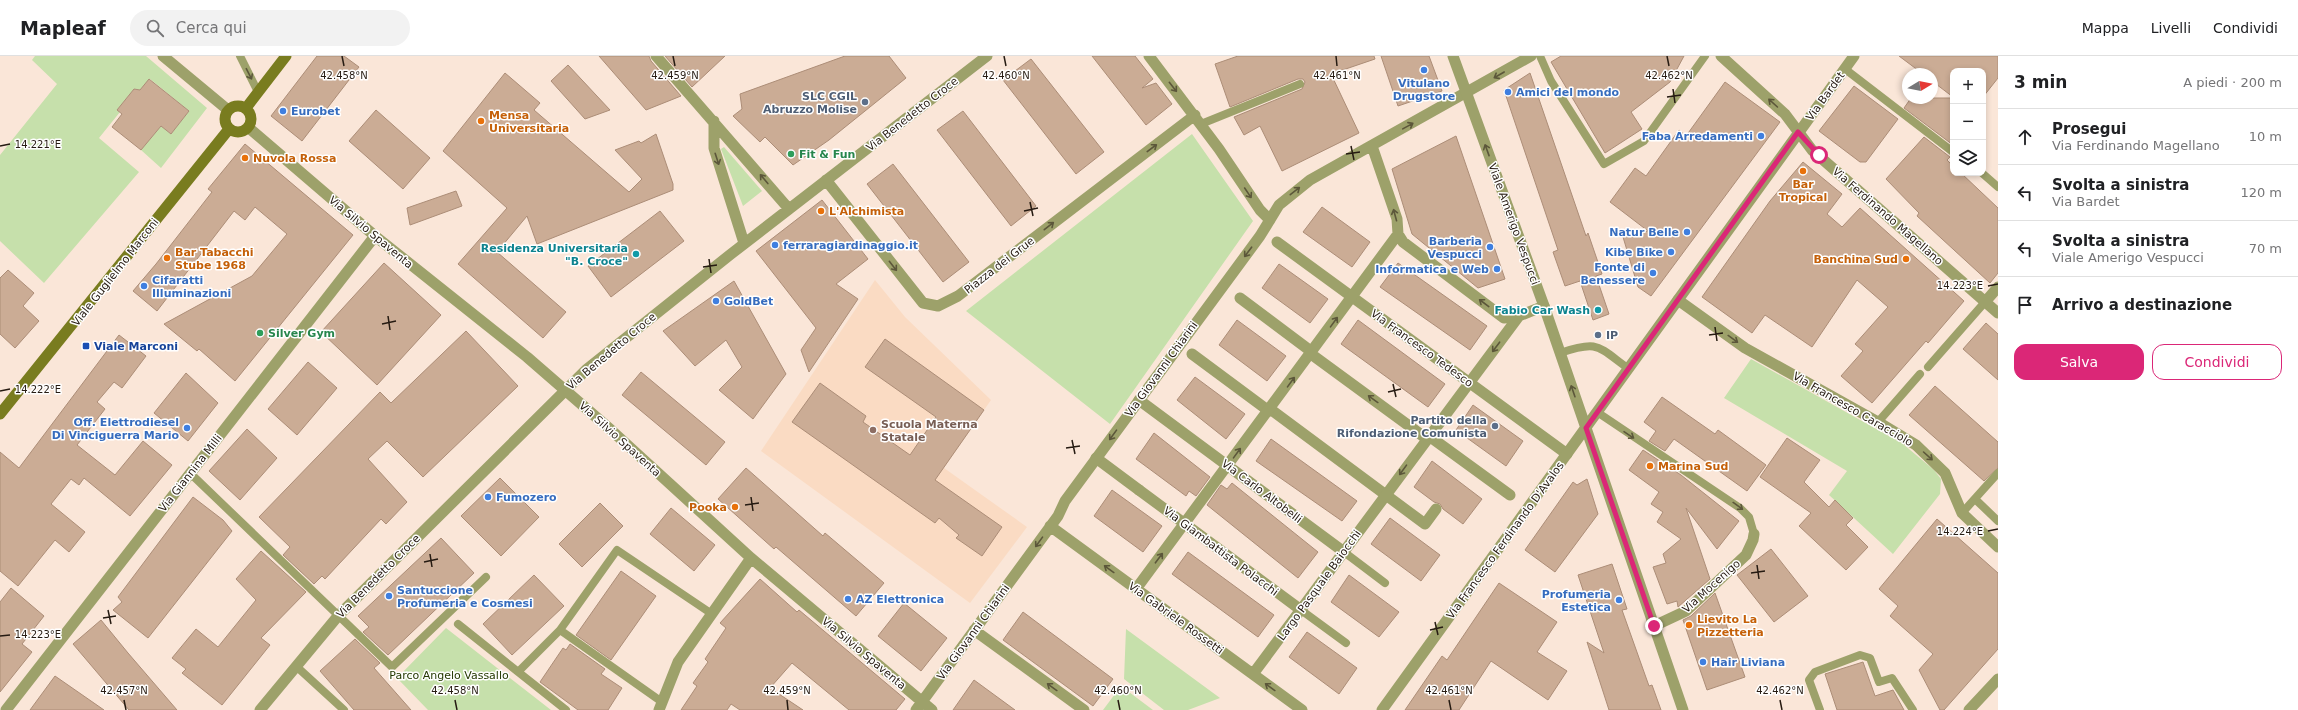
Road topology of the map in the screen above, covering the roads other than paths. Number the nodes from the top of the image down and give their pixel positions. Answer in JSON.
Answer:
{"nodes":[{"id":1,"x":163,"y":56,"type":"edge"},
{"id":2,"x":240,"y":56,"type":"edge"},
{"id":3,"x":286,"y":56,"type":"edge"},
{"id":4,"x":656,"y":56,"type":"edge"},
{"id":5,"x":987,"y":56,"type":"edge"},
{"id":6,"x":1149,"y":56,"type":"edge"},
{"id":7,"x":1453,"y":56,"type":"edge"},
{"id":8,"x":1531,"y":56,"type":"edge"},
{"id":9,"x":1540,"y":56,"type":"edge"},
{"id":10,"x":1706,"y":56,"type":"edge"},
{"id":11,"x":1721,"y":56,"type":"edge"},
{"id":12,"x":1854,"y":56,"type":"edge"},
{"id":13,"x":1845,"y":69,"type":"junction"},
{"id":14,"x":1300,"y":84,"type":"dead end"},
{"id":15,"x":258,"y":92,"type":"junction"},
{"id":16,"x":1466,"y":94,"type":"junction"},
{"id":17,"x":246,"y":108,"type":"junction"},
{"id":18,"x":228,"y":110,"type":"junction"},
{"id":19,"x":1198,"y":120,"type":"junction"},
{"id":20,"x":714,"y":121,"type":"junction"},
{"id":21,"x":248,"y":128,"type":"junction"},
{"id":22,"x":229,"y":129,"type":"junction"},
{"id":23,"x":1798,"y":132,"type":"junction"},
{"id":24,"x":1372,"y":146,"type":"junction"},
{"id":25,"x":1950,"y":150,"type":"edge"},
{"id":26,"x":1985,"y":176,"type":"edge"},
{"id":27,"x":826,"y":180,"type":"junction"},
{"id":28,"x":1998,"y":187,"type":"edge"},
{"id":29,"x":789,"y":209,"type":"junction"},
{"id":30,"x":1270,"y":220,"type":"junction"},
{"id":31,"x":1398,"y":234,"type":"junction"},
{"id":32,"x":374,"y":236,"type":"junction"},
{"id":33,"x":1277,"y":242,"type":"dead end"},
{"id":34,"x":744,"y":243,"type":"junction"},
{"id":35,"x":1998,"y":287,"type":"edge"},
{"id":36,"x":1352,"y":297,"type":"junction"},
{"id":37,"x":1240,"y":298,"type":"dead end"},
{"id":38,"x":1678,"y":300,"type":"junction"},
{"id":39,"x":1985,"y":302,"type":"junction"},
{"id":40,"x":1544,"y":306,"type":"junction"},
{"id":41,"x":1998,"y":313,"type":"edge"},
{"id":42,"x":1519,"y":316,"type":"junction"},
{"id":43,"x":1312,"y":353,"type":"junction"},
{"id":44,"x":1560,"y":353,"type":"junction"},
{"id":45,"x":1192,"y":354,"type":"dead end"},
{"id":46,"x":1928,"y":367,"type":"dead end"},
{"id":47,"x":1629,"y":369,"type":"junction"},
{"id":48,"x":1920,"y":374,"type":"dead end"},
{"id":49,"x":1469,"y":382,"type":"junction"},
{"id":50,"x":564,"y":390,"type":"junction"},
{"id":51,"x":1139,"y":400,"type":"junction"},
{"id":52,"x":1269,"y":410,"type":"junction"},
{"id":53,"x":1598,"y":412,"type":"junction"},
{"id":54,"x":0,"y":414,"type":"edge"},
{"id":55,"x":1878,"y":422,"type":"junction"},
{"id":56,"x":1586,"y":428,"type":"junction"},
{"id":57,"x":1428,"y":437,"type":"junction"},
{"id":58,"x":1567,"y":454,"type":"junction"},
{"id":59,"x":1096,"y":458,"type":"junction"},
{"id":60,"x":1228,"y":466,"type":"junction"},
{"id":61,"x":190,"y":473,"type":"junction"},
{"id":62,"x":1998,"y":473,"type":"edge"},
{"id":63,"x":1385,"y":495,"type":"junction"},
{"id":64,"x":1510,"y":495,"type":"dead end"},
{"id":65,"x":1974,"y":500,"type":"junction"},
{"id":66,"x":1436,"y":509,"type":"dead end"},
{"id":67,"x":1962,"y":513,"type":"junction"},
{"id":68,"x":1998,"y":521,"type":"edge"},
{"id":69,"x":1185,"y":524,"type":"junction"},
{"id":70,"x":1050,"y":526,"type":"junction"},
{"id":71,"x":1754,"y":534,"type":"joint"},
{"id":72,"x":1998,"y":547,"type":"edge"},
{"id":73,"x":1344,"y":552,"type":"junction"},
{"id":74,"x":751,"y":558,"type":"junction"},
{"id":75,"x":486,"y":577,"type":"dead end"},
{"id":76,"x":1385,"y":582,"type":"dead end"},
{"id":77,"x":1136,"y":589,"type":"junction"},
{"id":78,"x":1301,"y":610,"type":"junction"},
{"id":79,"x":712,"y":614,"type":"junction"},
{"id":80,"x":338,"y":616,"type":"junction"},
{"id":81,"x":458,"y":624,"type":"dead end"},
{"id":82,"x":1654,"y":626,"type":"junction"},
{"id":83,"x":560,"y":630,"type":"junction"},
{"id":84,"x":974,"y":630,"type":"junction"},
{"id":85,"x":1346,"y":643,"type":"dead end"},
{"id":86,"x":296,"y":667,"type":"junction"},
{"id":87,"x":518,"y":672,"type":"junction"},
{"id":88,"x":1253,"y":674,"type":"junction"},
{"id":89,"x":1998,"y":679,"type":"edge"},
{"id":90,"x":661,"y":706,"type":"edge"},
{"id":91,"x":919,"y":706,"type":"edge"},
{"id":92,"x":6,"y":710,"type":"edge"},
{"id":93,"x":260,"y":710,"type":"edge"},
{"id":94,"x":344,"y":710,"type":"edge"},
{"id":95,"x":566,"y":710,"type":"edge"},
{"id":96,"x":932,"y":710,"type":"edge"},
{"id":97,"x":1084,"y":710,"type":"edge"},
{"id":98,"x":1302,"y":710,"type":"edge"},
{"id":99,"x":1382,"y":710,"type":"edge"},
{"id":100,"x":1684,"y":710,"type":"edge"},
{"id":101,"x":1820,"y":710,"type":"edge"},
{"id":102,"x":1913,"y":710,"type":"edge"},
{"id":103,"x":1969,"y":710,"type":"edge"}],
"edges":[{"from":1,"to":18,"type":"street"},
{"from":2,"to":15,"type":"lane","one_way":true},
{"from":3,"to":15,"type":"main road"},
{"from":4,"to":20,"type":"street"},
{"from":5,"to":27,"type":"street","name":"Via Benedetto Croce"},
{"from":6,"to":19,"type":"street","one_way":true},
{"from":7,"to":16,"type":"street","name":"Viale Amerigo Vespucci"},
{"from":8,"to":16,"type":"street","name":"Via Giovanni Chiarini","one_way":true},
{"from":9,"to":10,"type":"lane"},
{"from":23,"to":11,"type":"street","name":"Via Ferdinando Magellano","one_way":true},
{"from":12,"to":13,"type":"street","name":"Via Bardet"},
{"from":13,"to":23,"type":"street","name":"Via Bardet"},
{"from":13,"to":25,"type":"lane"},
{"from":14,"to":19,"type":"lane"},
{"from":15,"to":17,"type":"main road"},
{"from":24,"to":16,"type":"street","name":"Via Giovanni Chiarini","one_way":true},
{"from":40,"to":16,"type":"street","name":"Viale Amerigo Vespucci","one_way":true},
{"from":17,"to":18,"type":"main road"},
{"from":17,"to":21,"type":"main road"},
{"from":18,"to":22,"type":"main road"},
{"from":27,"to":19,"type":"street","name":"Piazza dei Grue","one_way":true},
{"from":19,"to":30,"type":"street","one_way":true},
{"from":29,"to":20,"type":"street","one_way":true},
{"from":20,"to":34,"type":"street","one_way":true},
{"from":21,"to":22,"type":"main road"},
{"from":21,"to":32,"type":"street","name":"Via Silvio Spaventa"},
{"from":22,"to":54,"type":"main road","name":"Viale Guglielmo Marconi"},
{"from":23,"to":38,"type":"street","name":"Via Bardet"},
{"from":23,"to":39,"type":"street","name":"Via Ferdinando Magellano"},
{"from":30,"to":24,"type":"street","name":"Via Giovanni Chiarini","one_way":true},
{"from":31,"to":24,"type":"street","one_way":true},
{"from":26,"to":28,"type":"lane"},
{"from":27,"to":29,"type":"street","name":"Via Benedetto Croce"},
{"from":29,"to":34,"type":"street","name":"Via Benedetto Croce"},
{"from":30,"to":51,"type":"street","name":"Via Giovanni Chiarini","one_way":true},
{"from":31,"to":36,"type":"street"},
{"from":42,"to":31,"type":"street","one_way":true},
{"from":32,"to":50,"type":"street","name":"Via Silvio Spaventa"},
{"from":32,"to":61,"type":"street","name":"Via Giannina Milli"},
{"from":33,"to":36,"type":"street","name":"Via Francesco Tedesco"},
{"from":34,"to":50,"type":"street","name":"Via Benedetto Croce"},
{"from":35,"to":39,"type":"street"},
{"from":43,"to":36,"type":"street","one_way":true},
{"from":36,"to":49,"type":"street","name":"Via Francesco Tedesco"},
{"from":37,"to":43,"type":"street"},
{"from":38,"to":47,"type":"street","name":"Via Bardet"},
{"from":38,"to":55,"type":"street","name":"Via Francesco Caracciolo","one_way":true},
{"from":39,"to":41,"type":"street","name":"Via Ferdinando Magellano"},
{"from":39,"to":46,"type":"lane"},
{"from":40,"to":42,"type":"street"},
{"from":40,"to":44,"type":"street","name":"Viale Amerigo Vespucci"},
{"from":42,"to":49,"type":"street","name":"Largo Pasquale Baiocchi","one_way":true},
{"from":52,"to":43,"type":"street","one_way":true},
{"from":57,"to":43,"type":"street","one_way":true},
{"from":44,"to":47,"type":"lane"},
{"from":56,"to":44,"type":"street","name":"Viale Amerigo Vespucci","one_way":true},
{"from":45,"to":52,"type":"street"},
{"from":47,"to":53,"type":"street","name":"Via Bardet"},
{"from":48,"to":55,"type":"lane"},
{"from":49,"to":57,"type":"street","name":"Largo Pasquale Baiocchi"},
{"from":49,"to":58,"type":"street","name":"Via Francesco Tedesco"},
{"from":50,"to":74,"type":"street","name":"Via Silvio Spaventa"},
{"from":50,"to":80,"type":"street","name":"Via Benedetto Croce"},
{"from":51,"to":59,"type":"street","name":"Via Giovanni Chiarini","one_way":true},
{"from":51,"to":60,"type":"street","name":"Via Carlo Altobelli"},
{"from":60,"to":52,"type":"street","one_way":true},
{"from":52,"to":63,"type":"street"},
{"from":53,"to":56,"type":"street","name":"Via Bardet"},
{"from":53,"to":71,"type":"lane","one_way":true},
{"from":55,"to":67,"type":"street","name":"Via Francesco Caracciolo","one_way":true},
{"from":56,"to":58,"type":"street","name":"Via Francesco Ferdinando D'Avalos"},
{"from":56,"to":82,"type":"street","name":"Viale Amerigo Vespucci"},
{"from":57,"to":63,"type":"street","name":"Largo Pasquale Baiocchi","one_way":true},
{"from":57,"to":64,"type":"street"},
{"from":58,"to":99,"type":"street","name":"Via Francesco Ferdinando D'Avalos"},
{"from":59,"to":69,"type":"street","name":"Via Giambattista Polacchi"},
{"from":59,"to":70,"type":"street","name":"Via Giovanni Chiarini"},
{"from":60,"to":69,"type":"street"},
{"from":60,"to":73,"type":"street","name":"Via Carlo Altobelli"},
{"from":61,"to":80,"type":"lane"},
{"from":61,"to":92,"type":"street","name":"Via Giannina Milli"},
{"from":62,"to":65,"type":"lane"},
{"from":63,"to":66,"type":"street"},
{"from":63,"to":73,"type":"street","name":"Largo Pasquale Baiocchi"},
{"from":65,"to":67,"type":"lane"},
{"from":65,"to":68,"type":"lane"},
{"from":67,"to":72,"type":"street","name":"Via Francesco Caracciolo"},
{"from":77,"to":69,"type":"street","one_way":true},
{"from":69,"to":78,"type":"street","name":"Via Giambattista Polacchi"},
{"from":77,"to":70,"type":"street","name":"Via Gabriele Rossetti","one_way":true},
{"from":70,"to":84,"type":"street","name":"Via Giovanni Chiarini","one_way":true},
{"from":71,"to":82,"type":"street","name":"Via Mocenigo"},
{"from":73,"to":76,"type":"lane","name":"Via Carlo Altobelli"},
{"from":73,"to":78,"type":"street","name":"Largo Pasquale Baiocchi"},
{"from":74,"to":79,"type":"street"},
{"from":74,"to":91,"type":"street","name":"Via Silvio Spaventa"},
{"from":75,"to":80,"type":"lane"},
{"from":77,"to":88,"type":"street","name":"Via Gabriele Rossetti"},
{"from":78,"to":85,"type":"lane","name":"Via Giambattista Polacchi"},
{"from":78,"to":88,"type":"street","name":"Largo Pasquale Baiocchi"},
{"from":79,"to":83,"type":"lane"},
{"from":79,"to":90,"type":"street"},
{"from":80,"to":86,"type":"street","name":"Via Benedetto Croce"},
{"from":81,"to":87,"type":"lane"},
{"from":82,"to":100,"type":"street","name":"Viale Amerigo Vespucci"},
{"from":83,"to":87,"type":"lane"},
{"from":83,"to":90,"type":"lane"},
{"from":84,"to":91,"type":"street","name":"Via Giovanni Chiarini"},
{"from":97,"to":84,"type":"street","one_way":true},
{"from":86,"to":93,"type":"street","name":"Via Benedetto Croce"},
{"from":86,"to":94,"type":"lane"},
{"from":87,"to":95,"type":"lane"},
{"from":98,"to":88,"type":"street","name":"Via Gabriele Rossetti","one_way":true},
{"from":89,"to":103,"type":"street"},
{"from":91,"to":96,"type":"street","name":"Via Silvio Spaventa"},
{"from":101,"to":102,"type":"lane"}]}
